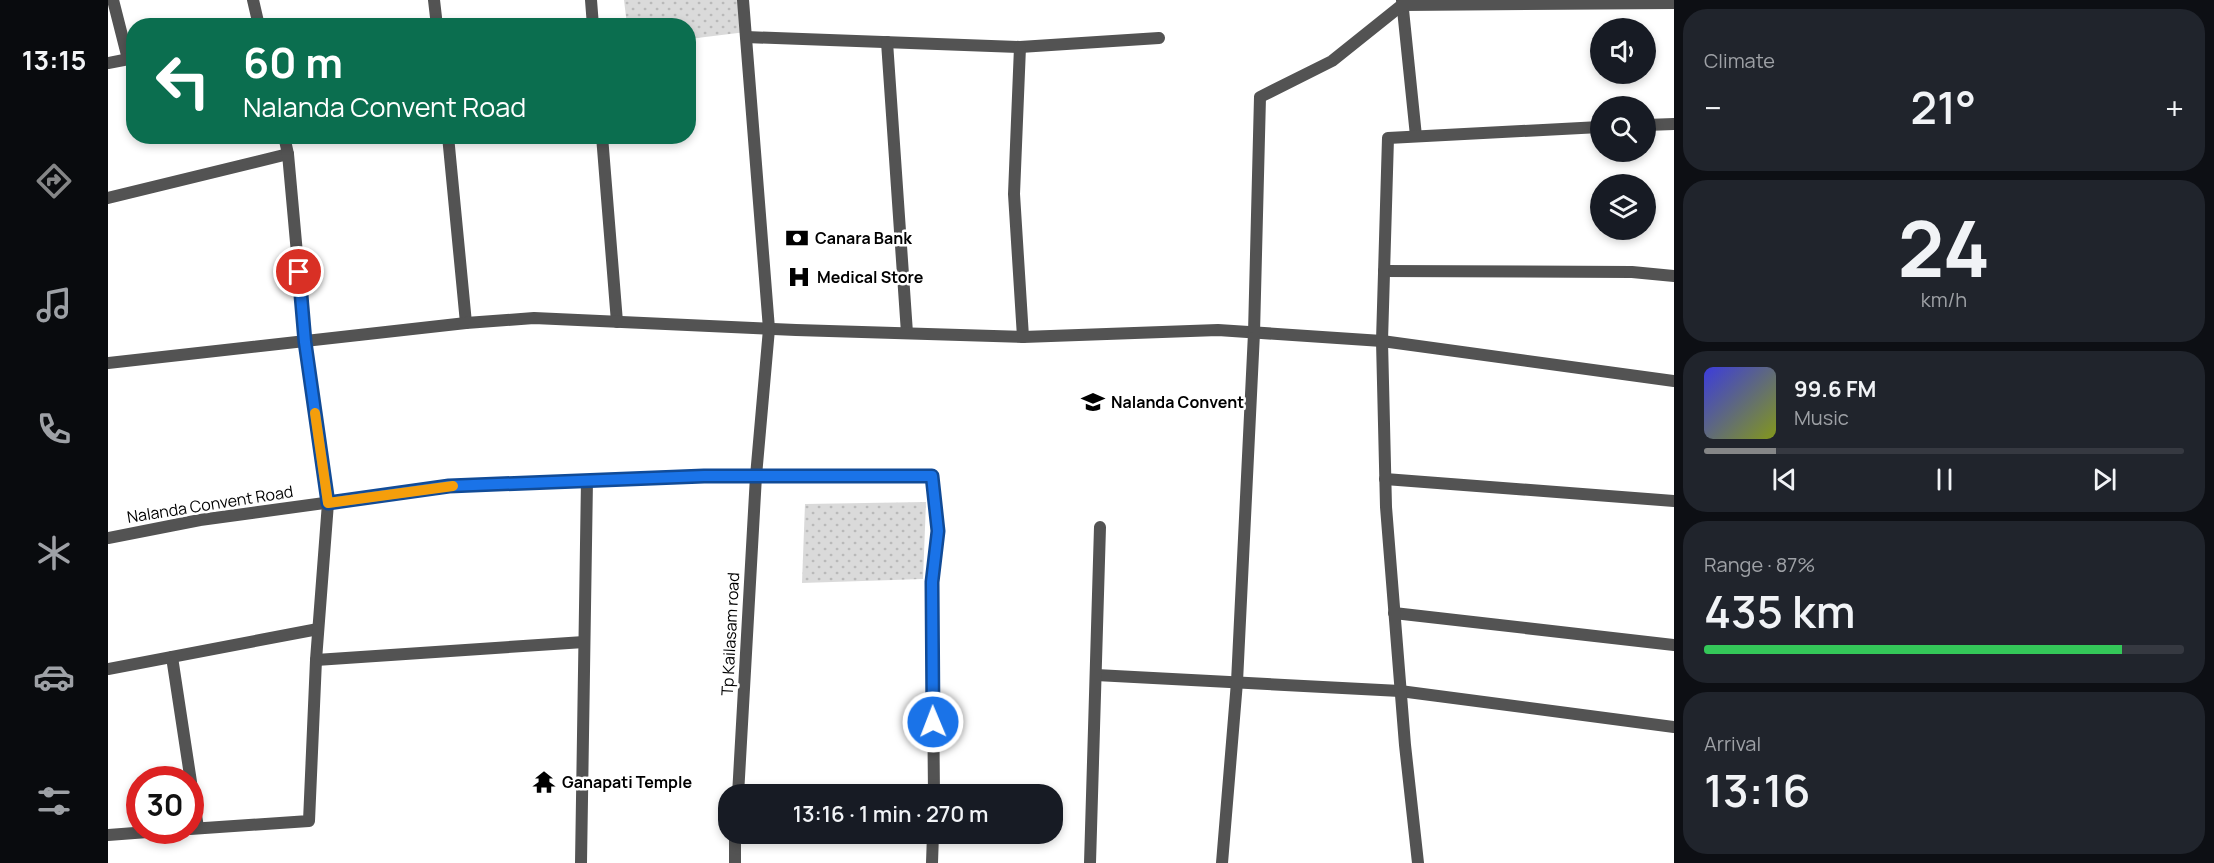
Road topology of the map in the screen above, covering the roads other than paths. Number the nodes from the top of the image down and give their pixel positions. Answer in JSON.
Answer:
{"nodes":[{"id":1,"x":113,"y":0,"type":"edge"},
{"id":2,"x":253,"y":0,"type":"edge"},
{"id":3,"x":434,"y":0,"type":"edge"},
{"id":4,"x":591,"y":0,"type":"edge"},
{"id":5,"x":743,"y":0,"type":"edge"},
{"id":6,"x":1402,"y":3,"type":"edge"},
{"id":7,"x":1674,"y":3,"type":"edge"},
{"id":8,"x":257,"y":18,"type":"edge"},
{"id":9,"x":436,"y":18,"type":"edge"},
{"id":10,"x":592,"y":18,"type":"edge"},
{"id":11,"x":746,"y":37,"type":"junction"},
{"id":12,"x":1160,"y":38,"type":"dead end"},
{"id":13,"x":887,"y":42,"type":"junction"},
{"id":14,"x":126,"y":45,"type":"edge"},
{"id":15,"x":1020,"y":47,"type":"junction"},
{"id":16,"x":126,"y":60,"type":"edge"},
{"id":17,"x":108,"y":63,"type":"edge"},
{"id":18,"x":1674,"y":124,"type":"edge"},
{"id":19,"x":1656,"y":125,"type":"edge"},
{"id":20,"x":1590,"y":127,"type":"edge"},
{"id":21,"x":1416,"y":136,"type":"junction"},
{"id":22,"x":286,"y":144,"type":"edge"},
{"id":23,"x":449,"y":144,"type":"edge"},
{"id":24,"x":603,"y":144,"type":"edge"},
{"id":25,"x":288,"y":154,"type":"junction"},
{"id":26,"x":108,"y":198,"type":"edge"},
{"id":27,"x":1384,"y":271,"type":"junction"},
{"id":28,"x":1674,"y":276,"type":"edge"},
{"id":29,"x":617,"y":322,"type":"junction"},
{"id":30,"x":466,"y":323,"type":"junction"},
{"id":31,"x":769,"y":328,"type":"junction"},
{"id":32,"x":907,"y":333,"type":"junction"},
{"id":33,"x":1254,"y":333,"type":"junction"},
{"id":34,"x":1023,"y":337,"type":"junction"},
{"id":35,"x":1382,"y":341,"type":"junction"},
{"id":36,"x":305,"y":342,"type":"junction"},
{"id":37,"x":108,"y":363,"type":"edge"},
{"id":38,"x":1674,"y":381,"type":"edge"},
{"id":39,"x":756,"y":476,"type":"junction"},
{"id":40,"x":1385,"y":479,"type":"junction"},
{"id":41,"x":587,"y":480,"type":"junction"},
{"id":42,"x":1674,"y":501,"type":"edge"},
{"id":43,"x":328,"y":503,"type":"junction"},
{"id":44,"x":1100,"y":527,"type":"dead end"},
{"id":45,"x":108,"y":538,"type":"edge"},
{"id":46,"x":1394,"y":613,"type":"junction"},
{"id":47,"x":318,"y":629,"type":"junction"},
{"id":48,"x":584,"y":642,"type":"junction"},
{"id":49,"x":1674,"y":645,"type":"edge"},
{"id":50,"x":172,"y":657,"type":"junction"},
{"id":51,"x":316,"y":660,"type":"junction"},
{"id":52,"x":108,"y":669,"type":"edge"},
{"id":53,"x":1096,"y":675,"type":"junction"},
{"id":54,"x":1237,"y":682,"type":"junction"},
{"id":55,"x":1400,"y":691,"type":"junction"},
{"id":56,"x":1674,"y":727,"type":"edge"},
{"id":57,"x":186,"y":766,"type":"edge"},
{"id":58,"x":739,"y":784,"type":"edge"},
{"id":59,"x":933,"y":784,"type":"edge"},
{"id":60,"x":204,"y":828,"type":"edge"},
{"id":61,"x":126,"y":834,"type":"edge"},
{"id":62,"x":108,"y":835,"type":"edge"},
{"id":63,"x":735,"y":844,"type":"edge"},
{"id":64,"x":933,"y":844,"type":"edge"},
{"id":65,"x":581,"y":863,"type":"edge"},
{"id":66,"x":735,"y":863,"type":"edge"},
{"id":67,"x":932,"y":863,"type":"edge"},
{"id":68,"x":1090,"y":863,"type":"edge"},
{"id":69,"x":1222,"y":863,"type":"edge"},
{"id":70,"x":1418,"y":863,"type":"edge"}],
"edges":[{"from":1,"to":14,"type":"street"},
{"from":2,"to":8,"type":"street"},
{"from":3,"to":9,"type":"street"},
{"from":4,"to":10,"type":"street"},
{"from":5,"to":11,"type":"street","name":"Tp Kailasam road"},
{"from":6,"to":7,"type":"street"},
{"from":6,"to":21,"type":"street"},
{"from":6,"to":33,"type":"street"},
{"from":11,"to":13,"type":"street"},
{"from":11,"to":31,"type":"street","name":"Tp Kailasam road"},
{"from":12,"to":15,"type":"street"},
{"from":13,"to":15,"type":"street"},
{"from":13,"to":32,"type":"street"},
{"from":15,"to":34,"type":"street"},
{"from":16,"to":17,"type":"street"},
{"from":18,"to":19,"type":"street"},
{"from":20,"to":21,"type":"street"},
{"from":21,"to":27,"type":"street"},
{"from":22,"to":25,"type":"street"},
{"from":23,"to":30,"type":"street"},
{"from":24,"to":29,"type":"street"},
{"from":25,"to":26,"type":"street"},
{"from":25,"to":36,"type":"street"},
{"from":27,"to":28,"type":"street"},
{"from":27,"to":35,"type":"street"},
{"from":29,"to":30,"type":"street"},
{"from":29,"to":31,"type":"street"},
{"from":30,"to":36,"type":"street"},
{"from":31,"to":32,"type":"street"},
{"from":31,"to":39,"type":"street","name":"Tp Kailasam road"},
{"from":32,"to":34,"type":"street"},
{"from":33,"to":34,"type":"street"},
{"from":33,"to":35,"type":"street"},
{"from":33,"to":54,"type":"street"},
{"from":35,"to":38,"type":"street"},
{"from":35,"to":40,"type":"street"},
{"from":36,"to":37,"type":"street"},
{"from":36,"to":43,"type":"street"},
{"from":39,"to":41,"type":"street","name":"Nalanda Convent Road"},
{"from":39,"to":58,"type":"street","name":"Tp Kailasam road"},
{"from":39,"to":59,"type":"street","name":"Nalanda Convent Road"},
{"from":40,"to":42,"type":"street"},
{"from":40,"to":46,"type":"street"},
{"from":41,"to":43,"type":"street","name":"Nalanda Convent Road"},
{"from":41,"to":48,"type":"street"},
{"from":43,"to":45,"type":"street","name":"Nalanda Convent Road"},
{"from":43,"to":47,"type":"street"},
{"from":44,"to":53,"type":"street"},
{"from":46,"to":49,"type":"street"},
{"from":46,"to":55,"type":"street"},
{"from":47,"to":50,"type":"street"},
{"from":47,"to":51,"type":"street"},
{"from":48,"to":51,"type":"street"},
{"from":48,"to":65,"type":"street"},
{"from":50,"to":52,"type":"street"},
{"from":50,"to":57,"type":"street"},
{"from":51,"to":60,"type":"street"},
{"from":53,"to":54,"type":"street"},
{"from":53,"to":68,"type":"street"},
{"from":54,"to":55,"type":"street"},
{"from":54,"to":69,"type":"street"},
{"from":55,"to":56,"type":"street"},
{"from":55,"to":70,"type":"street"},
{"from":61,"to":62,"type":"street"},
{"from":63,"to":66,"type":"street"},
{"from":64,"to":67,"type":"street"}]}
